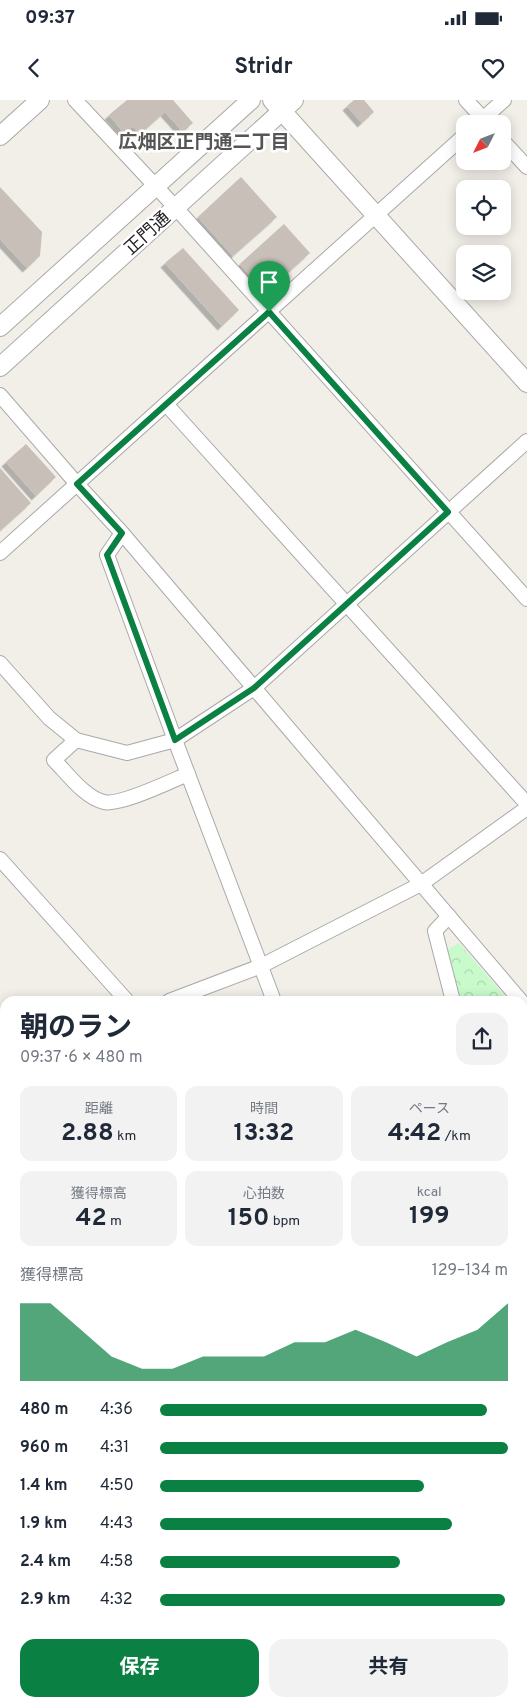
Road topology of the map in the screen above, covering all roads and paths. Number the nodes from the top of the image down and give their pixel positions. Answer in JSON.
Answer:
{"nodes":[{"id":1,"x":40,"y":100,"type":"edge"},
{"id":2,"x":75,"y":100,"type":"edge"},
{"id":3,"x":251,"y":100,"type":"edge"},
{"id":4,"x":466,"y":100,"type":"edge"},
{"id":5,"x":504,"y":100,"type":"edge"},
{"id":6,"x":283,"y":104,"type":"edge"},
{"id":7,"x":478,"y":115,"type":"edge"},
{"id":8,"x":490,"y":115,"type":"edge"},
{"id":9,"x":0,"y":136,"type":"edge"},
{"id":10,"x":456,"y":143,"type":"edge"},
{"id":11,"x":511,"y":150,"type":"edge"},
{"id":12,"x":527,"y":167,"type":"edge"},
{"id":13,"x":155,"y":186,"type":"junction"},
{"id":14,"x":176,"y":208,"type":"junction"},
{"id":15,"x":376,"y":215,"type":"junction"},
{"id":16,"x":269,"y":312,"type":"junction"},
{"id":17,"x":0,"y":327,"type":"edge"},
{"id":18,"x":0,"y":367,"type":"edge"},
{"id":19,"x":527,"y":383,"type":"edge"},
{"id":20,"x":0,"y":395,"type":"edge"},
{"id":21,"x":166,"y":404,"type":"junction"},
{"id":22,"x":527,"y":441,"type":"edge"},
{"id":23,"x":77,"y":484,"type":"junction"},
{"id":24,"x":448,"y":512,"type":"junction"},
{"id":25,"x":122,"y":533,"type":"junction"},
{"id":26,"x":0,"y":553,"type":"edge"},
{"id":27,"x":527,"y":599,"type":"edge"},
{"id":28,"x":347,"y":605,"type":"junction"},
{"id":29,"x":0,"y":663,"type":"edge"},
{"id":30,"x":254,"y":688,"type":"junction"},
{"id":31,"x":76,"y":740,"type":"junction"},
{"id":32,"x":175,"y":740,"type":"junction"},
{"id":33,"x":188,"y":774,"type":"junction"},
{"id":34,"x":527,"y":804,"type":"edge"},
{"id":35,"x":527,"y":808,"type":"edge"},
{"id":36,"x":0,"y":859,"type":"edge"},
{"id":37,"x":421,"y":884,"type":"junction"},
{"id":38,"x":449,"y":916,"type":"junction"},
{"id":39,"x":260,"y":966,"type":"junction"},
{"id":40,"x":123,"y":996,"type":"edge"},
{"id":41,"x":182,"y":996,"type":"edge"},
{"id":42,"x":272,"y":996,"type":"edge"},
{"id":43,"x":452,"y":996,"type":"edge"},
{"id":44,"x":517,"y":996,"type":"edge"}],
"edges":[{"from":1,"to":9,"type":"street"},
{"from":2,"to":13,"type":"street"},
{"from":3,"to":13,"type":"street","name":"正門通"},
{"from":4,"to":7,"type":"street"},
{"from":5,"to":8,"type":"street"},
{"from":6,"to":14,"type":"street","name":"正門通"},
{"from":6,"to":15,"type":"street"},
{"from":10,"to":15,"type":"street"},
{"from":11,"to":12,"type":"street"},
{"from":13,"to":14,"type":"street"},
{"from":13,"to":17,"type":"street","name":"正門通"},
{"from":14,"to":16,"type":"street"},
{"from":14,"to":18,"type":"street","name":"正門通"},
{"from":15,"to":16,"type":"street"},
{"from":15,"to":19,"type":"street"},
{"from":16,"to":21,"type":"street"},
{"from":16,"to":24,"type":"street"},
{"from":20,"to":23,"type":"street"},
{"from":21,"to":23,"type":"street"},
{"from":21,"to":28,"type":"street"},
{"from":22,"to":24,"type":"street"},
{"from":23,"to":25,"type":"street"},
{"from":23,"to":26,"type":"street"},
{"from":24,"to":27,"type":"street"},
{"from":24,"to":28,"type":"street"},
{"from":25,"to":30,"type":"street"},
{"from":25,"to":32,"type":"street"},
{"from":28,"to":30,"type":"street"},
{"from":28,"to":34,"type":"street"},
{"from":29,"to":31,"type":"street"},
{"from":30,"to":32,"type":"street"},
{"from":30,"to":37,"type":"street"},
{"from":31,"to":32,"type":"street"},
{"from":31,"to":33,"type":"street"},
{"from":32,"to":33,"type":"street"},
{"from":33,"to":39,"type":"street"},
{"from":35,"to":37,"type":"street"},
{"from":36,"to":40,"type":"street"},
{"from":37,"to":38,"type":"street"},
{"from":37,"to":39,"type":"street"},
{"from":38,"to":43,"type":"street"},
{"from":38,"to":44,"type":"street"},
{"from":39,"to":41,"type":"street"},
{"from":39,"to":42,"type":"street"}]}
